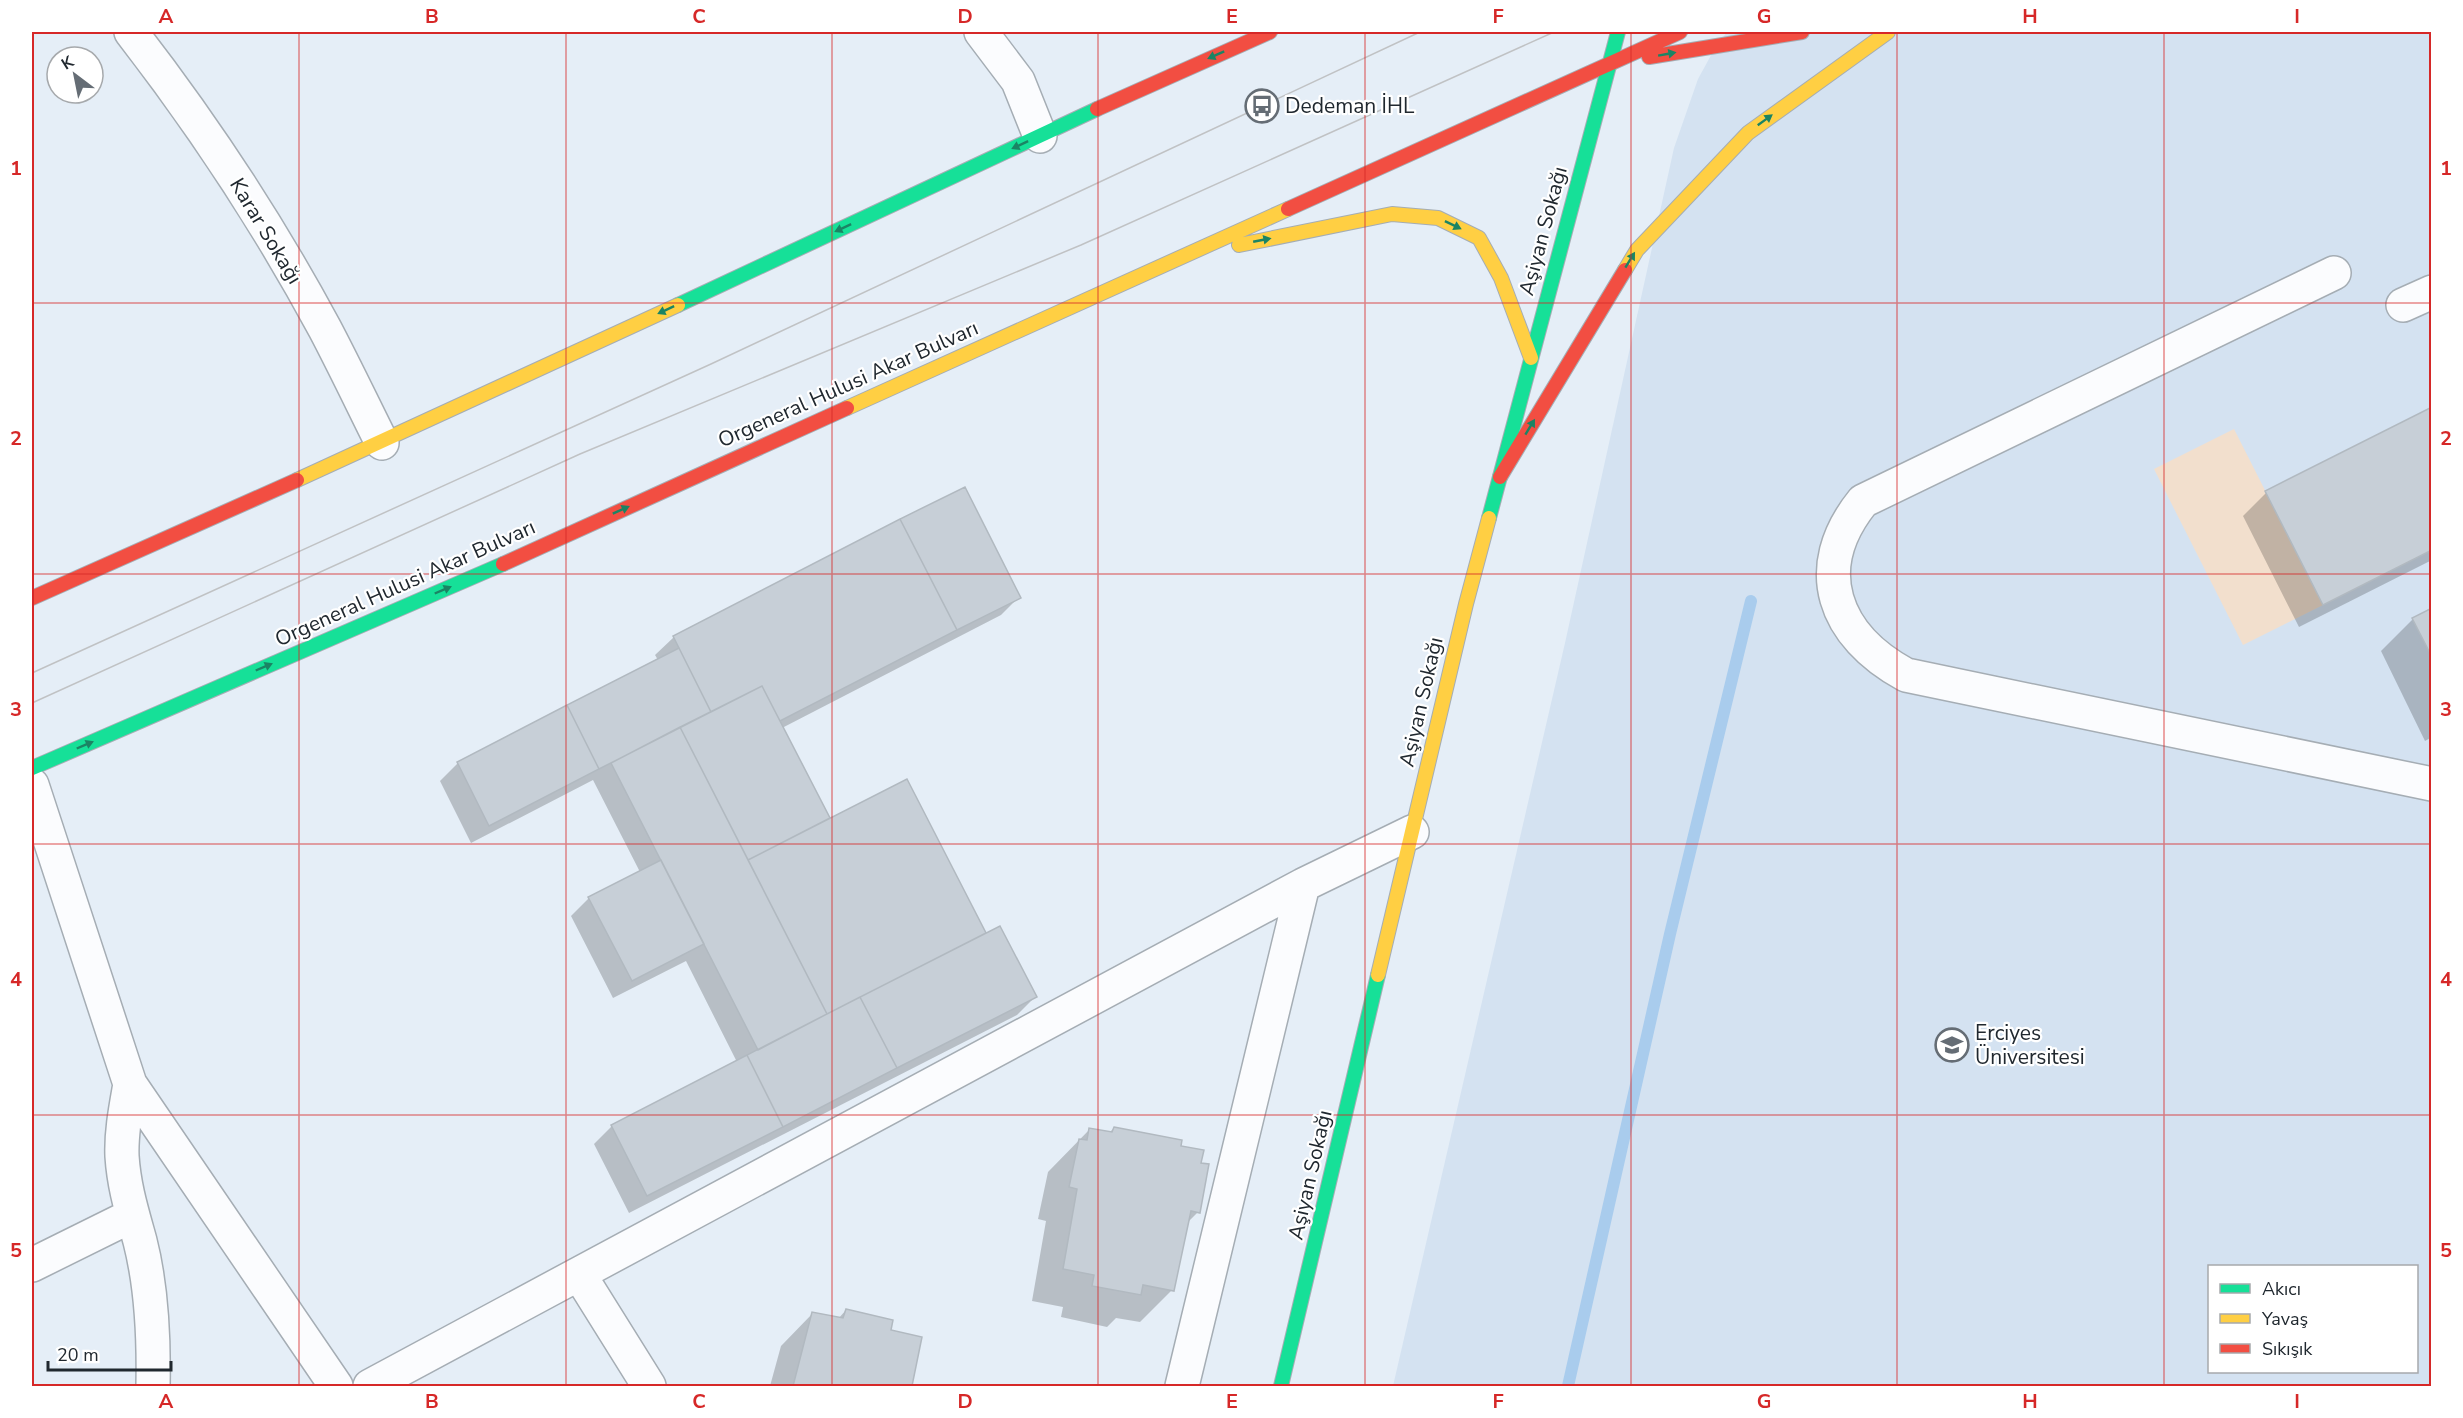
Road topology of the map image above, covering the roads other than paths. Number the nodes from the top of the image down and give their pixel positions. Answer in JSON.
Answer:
{"nodes":[{"id":1,"x":131,"y":32,"type":"edge"},
{"id":2,"x":981,"y":32,"type":"edge"},
{"id":3,"x":1268,"y":32,"type":"edge"},
{"id":4,"x":1618,"y":32,"type":"edge"},
{"id":5,"x":1680,"y":32,"type":"edge"},
{"id":6,"x":1802,"y":32,"type":"edge"},
{"id":7,"x":1888,"y":32,"type":"edge"},
{"id":8,"x":1609,"y":64,"type":"junction"},
{"id":9,"x":1040,"y":136,"type":"junction"},
{"id":10,"x":1184,"y":255,"type":"junction"},
{"id":11,"x":2334,"y":273,"type":"dead end"},
{"id":12,"x":1531,"y":358,"type":"junction"},
{"id":13,"x":382,"y":443,"type":"junction"},
{"id":14,"x":1500,"y":477,"type":"junction"},
{"id":15,"x":32,"y":598,"type":"edge"},
{"id":16,"x":32,"y":768,"type":"edge"},
{"id":17,"x":2432,"y":784,"type":"edge"},
{"id":18,"x":32,"y":785,"type":"edge"},
{"id":19,"x":1412,"y":832,"type":"junction"},
{"id":20,"x":1303,"y":885,"type":"junction"},
{"id":21,"x":130,"y":1084,"type":"junction"},
{"id":22,"x":131,"y":1216,"type":"junction"},
{"id":23,"x":32,"y":1265,"type":"edge"},
{"id":24,"x":579,"y":1274,"type":"junction"},
{"id":25,"x":153,"y":1386,"type":"edge"},
{"id":26,"x":336,"y":1386,"type":"edge"},
{"id":27,"x":370,"y":1386,"type":"edge"},
{"id":28,"x":649,"y":1386,"type":"edge"},
{"id":29,"x":1182,"y":1386,"type":"edge"},
{"id":30,"x":1281,"y":1386,"type":"edge"}],
"edges":[{"from":1,"to":13,"type":"street","name":"Karar Sokağı"},
{"from":2,"to":9,"type":"street"},
{"from":3,"to":9,"type":"main road","one_way":true},
{"from":4,"to":8,"type":"main road","name":"Aşiyan Sokağı"},
{"from":5,"to":8,"type":"main road","name":"Orgeneral Hulusi Akar Bulvarı"},
{"from":8,"to":6,"type":"main road","one_way":true},
{"from":14,"to":7,"type":"main road","one_way":true},
{"from":8,"to":10,"type":"main road","name":"Orgeneral Hulusi Akar Bulvarı"},
{"from":8,"to":12,"type":"main road","name":"Aşiyan Sokağı"},
{"from":9,"to":13,"type":"main road","one_way":true},
{"from":10,"to":12,"type":"main road","one_way":true},
{"from":16,"to":10,"type":"main road","name":"Orgeneral Hulusi Akar Bulvarı","one_way":true},
{"from":11,"to":17,"type":"street"},
{"from":12,"to":14,"type":"main road","name":"Aşiyan Sokağı"},
{"from":13,"to":15,"type":"main road"},
{"from":14,"to":19,"type":"main road","name":"Aşiyan Sokağı"},
{"from":18,"to":21,"type":"street"},
{"from":19,"to":20,"type":"street"},
{"from":19,"to":30,"type":"main road","name":"Aşiyan Sokağı"},
{"from":20,"to":24,"type":"street"},
{"from":20,"to":29,"type":"street"},
{"from":21,"to":22,"type":"street"},
{"from":21,"to":26,"type":"street"},
{"from":22,"to":23,"type":"street"},
{"from":22,"to":25,"type":"street"},
{"from":24,"to":27,"type":"street"},
{"from":24,"to":28,"type":"street"}]}
